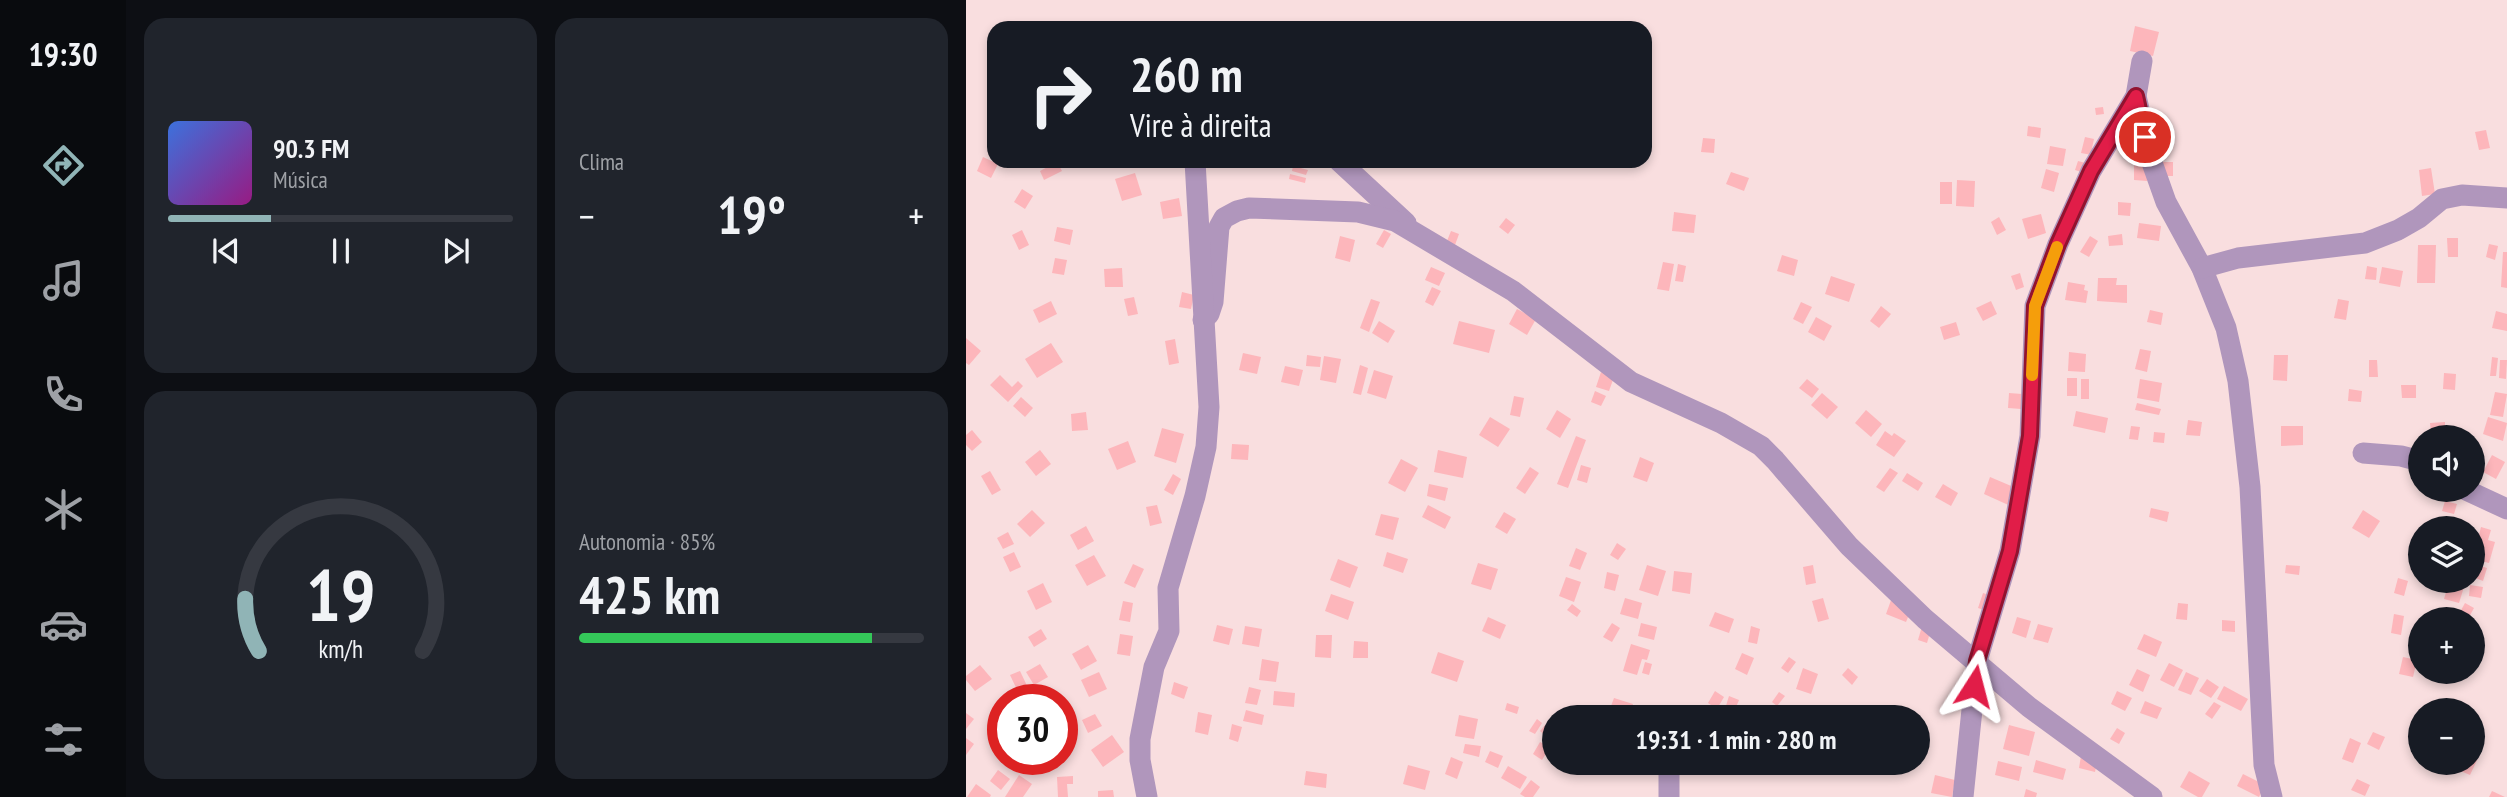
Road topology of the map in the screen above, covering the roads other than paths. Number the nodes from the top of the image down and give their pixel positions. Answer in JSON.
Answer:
{"nodes":[{"id":1,"x":2143,"y":61,"type":"dead end"},
{"id":2,"x":2136,"y":96,"type":"junction"},
{"id":3,"x":1195,"y":168,"type":"edge"},
{"id":4,"x":1346,"y":168,"type":"edge"},
{"id":5,"x":2507,"y":198,"type":"edge"},
{"id":6,"x":1415,"y":232,"type":"junction"},
{"id":7,"x":2202,"y":268,"type":"junction"},
{"id":8,"x":1203,"y":320,"type":"junction"},
{"id":9,"x":2363,"y":453,"type":"dead end"},
{"id":10,"x":2408,"y":458,"type":"edge"},
{"id":11,"x":2485,"y":499,"type":"edge"},
{"id":12,"x":2507,"y":509,"type":"edge"},
{"id":13,"x":1977,"y":661,"type":"junction"},
{"id":14,"x":1670,"y":775,"type":"edge"},
{"id":15,"x":1147,"y":797,"type":"edge"},
{"id":16,"x":1669,"y":797,"type":"edge"},
{"id":17,"x":1963,"y":797,"type":"edge"},
{"id":18,"x":2152,"y":797,"type":"edge"},
{"id":19,"x":2272,"y":797,"type":"edge"}],
"edges":[{"from":1,"to":2,"type":"street"},
{"from":2,"to":7,"type":"street"},
{"from":2,"to":13,"type":"street"},
{"from":3,"to":8,"type":"street"},
{"from":4,"to":6,"type":"street"},
{"from":5,"to":7,"type":"street"},
{"from":6,"to":8,"type":"street"},
{"from":6,"to":13,"type":"street"},
{"from":7,"to":19,"type":"street"},
{"from":8,"to":15,"type":"street"},
{"from":9,"to":10,"type":"street"},
{"from":11,"to":12,"type":"street"},
{"from":13,"to":17,"type":"street"},
{"from":13,"to":18,"type":"street"},
{"from":14,"to":16,"type":"street"}]}
